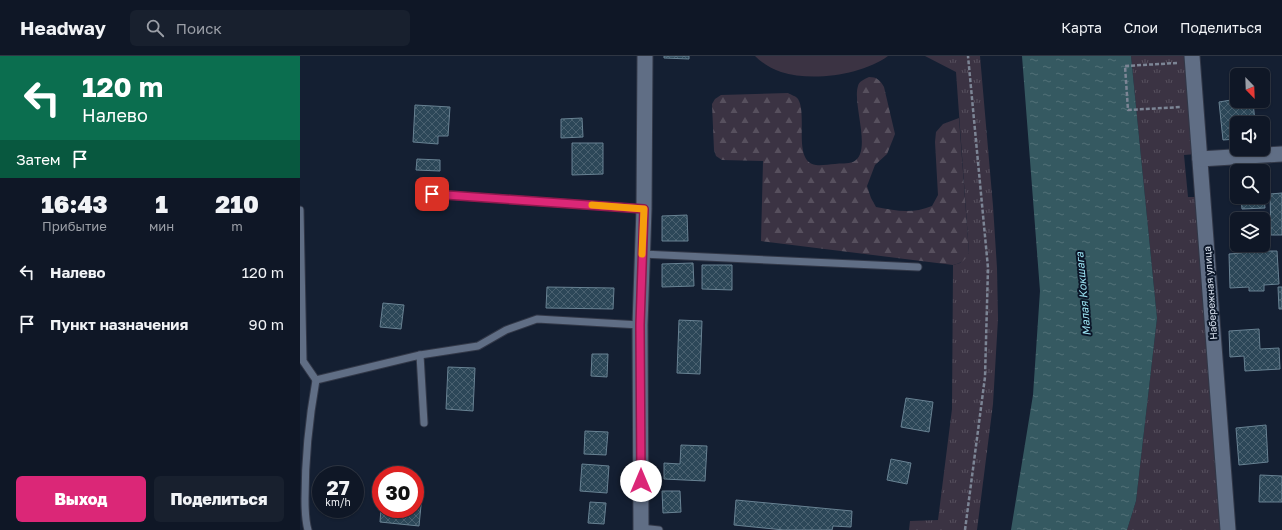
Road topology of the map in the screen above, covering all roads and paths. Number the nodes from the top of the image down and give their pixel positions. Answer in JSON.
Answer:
{"nodes":[{"id":1,"x":645,"y":56,"type":"edge"},
{"id":2,"x":968,"y":56,"type":"edge"},
{"id":3,"x":1192,"y":56,"type":"edge"},
{"id":4,"x":1160,"y":64,"type":"dead end"},
{"id":5,"x":1196,"y":106,"type":"junction"},
{"id":6,"x":1282,"y":154,"type":"edge"},
{"id":7,"x":1200,"y":159,"type":"junction"},
{"id":8,"x":432,"y":194,"type":"dead end"},
{"id":9,"x":644,"y":209,"type":"junction"},
{"id":10,"x":300,"y":210,"type":"edge"},
{"id":11,"x":642,"y":254,"type":"junction"},
{"id":12,"x":918,"y":266,"type":"dead end"},
{"id":13,"x":640,"y":325,"type":"junction"},
{"id":14,"x":420,"y":355,"type":"junction"},
{"id":15,"x":316,"y":380,"type":"junction"},
{"id":16,"x":424,"y":422,"type":"dead end"},
{"id":17,"x":641,"y":529,"type":"edge"},
{"id":18,"x":308,"y":530,"type":"edge"},
{"id":19,"x":660,"y":530,"type":"edge"},
{"id":20,"x":965,"y":530,"type":"edge"},
{"id":21,"x":1228,"y":530,"type":"edge"}],
"edges":[{"from":1,"to":9,"type":"street"},
{"from":2,"to":20,"type":"path"},
{"from":3,"to":5,"type":"street","name":"Набережная улица"},
{"from":4,"to":5,"type":"path"},
{"from":5,"to":7,"type":"street","name":"Набережная улица"},
{"from":6,"to":7,"type":"street"},
{"from":7,"to":21,"type":"street","name":"Набережная улица"},
{"from":8,"to":9,"type":"lane"},
{"from":9,"to":11,"type":"street"},
{"from":10,"to":15,"type":"lane"},
{"from":11,"to":12,"type":"lane"},
{"from":11,"to":13,"type":"street"},
{"from":13,"to":14,"type":"lane"},
{"from":13,"to":17,"type":"street"},
{"from":14,"to":15,"type":"lane"},
{"from":14,"to":16,"type":"lane"},
{"from":15,"to":18,"type":"lane"},
{"from":17,"to":19,"type":"lane"}]}
